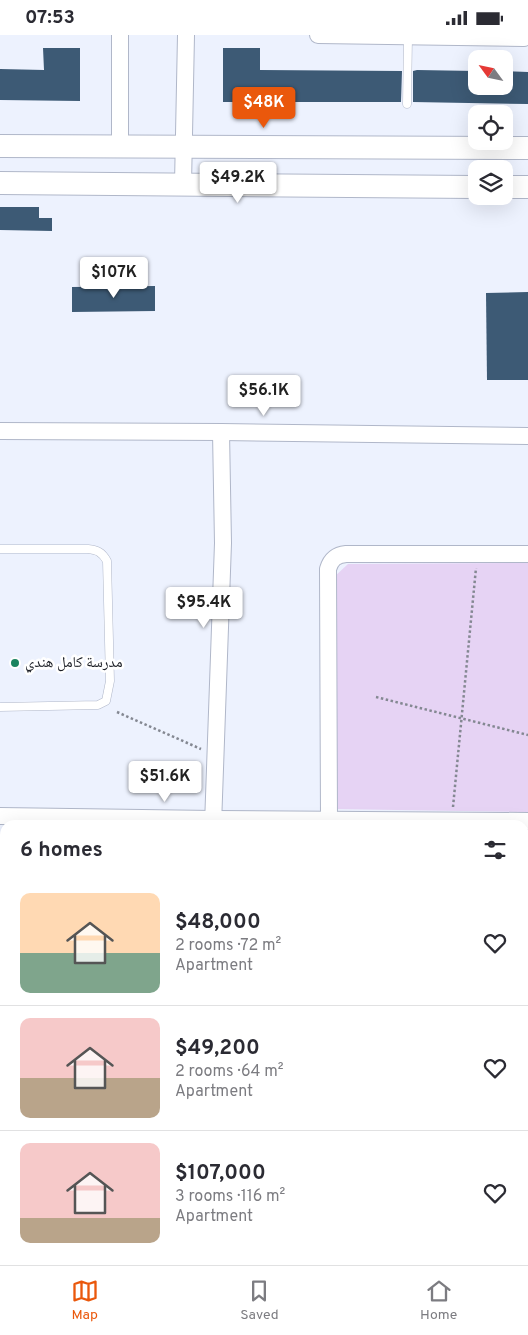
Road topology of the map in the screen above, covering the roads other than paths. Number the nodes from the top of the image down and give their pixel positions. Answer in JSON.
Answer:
{"nodes":[{"id":1,"x":120,"y":35,"type":"edge"},
{"id":2,"x":186,"y":35,"type":"edge"},
{"id":3,"x":318,"y":35,"type":"edge"},
{"id":4,"x":527,"y":35,"type":"edge"},
{"id":5,"x":408,"y":36,"type":"junction"},
{"id":6,"x":407,"y":104,"type":"dead end"},
{"id":7,"x":0,"y":146,"type":"edge"},
{"id":8,"x":120,"y":147,"type":"junction"},
{"id":9,"x":184,"y":148,"type":"junction"},
{"id":10,"x":528,"y":148,"type":"edge"},
{"id":11,"x":0,"y":183,"type":"edge"},
{"id":12,"x":183,"y":185,"type":"junction"},
{"id":13,"x":468,"y":187,"type":"edge"},
{"id":14,"x":513,"y":187,"type":"edge"},
{"id":15,"x":528,"y":187,"type":"edge"},
{"id":16,"x":0,"y":431,"type":"edge"},
{"id":17,"x":221,"y":432,"type":"junction"},
{"id":18,"x":528,"y":436,"type":"edge"},
{"id":19,"x":0,"y":549,"type":"edge"},
{"id":20,"x":528,"y":554,"type":"edge"},
{"id":21,"x":0,"y":707,"type":"edge"},
{"id":22,"x":0,"y":816,"type":"edge"},
{"id":23,"x":142,"y":820,"type":"edge"},
{"id":24,"x":213,"y":820,"type":"edge"},
{"id":25,"x":330,"y":820,"type":"edge"}],
"edges":[{"from":1,"to":8,"type":"street"},
{"from":2,"to":9,"type":"street"},
{"from":3,"to":5,"type":"street"},
{"from":4,"to":5,"type":"street"},
{"from":5,"to":6,"type":"lane"},
{"from":7,"to":8,"type":"main road"},
{"from":8,"to":9,"type":"main road"},
{"from":9,"to":10,"type":"main road"},
{"from":9,"to":12,"type":"street"},
{"from":11,"to":12,"type":"main road"},
{"from":12,"to":13,"type":"main road"},
{"from":14,"to":15,"type":"main road"},
{"from":16,"to":17,"type":"street"},
{"from":17,"to":18,"type":"street"},
{"from":17,"to":24,"type":"street"},
{"from":19,"to":21,"type":"lane"},
{"from":20,"to":25,"type":"street"},
{"from":22,"to":23,"type":"street"}]}
